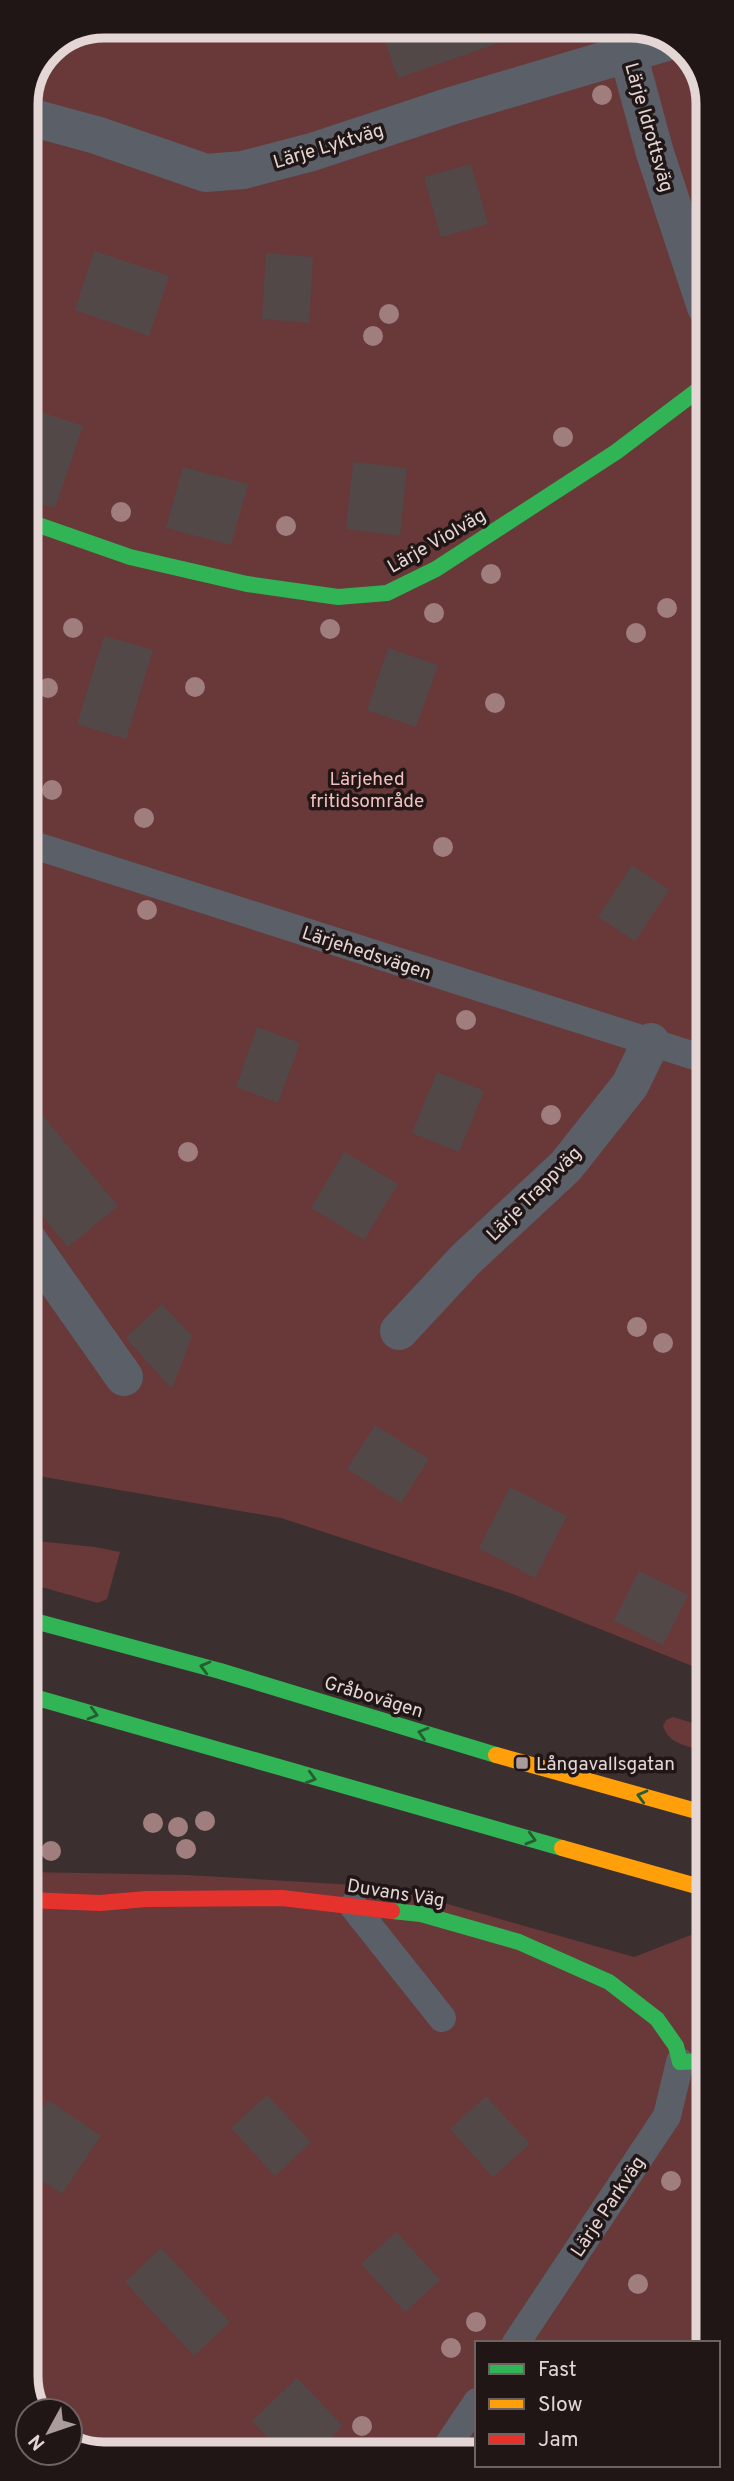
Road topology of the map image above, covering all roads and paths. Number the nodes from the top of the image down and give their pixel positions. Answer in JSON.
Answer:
{"nodes":[{"id":1,"x":625,"y":39,"type":"edge"},
{"id":2,"x":38,"y":119,"type":"edge"},
{"id":3,"x":696,"y":276,"type":"edge"},
{"id":4,"x":696,"y":391,"type":"edge"},
{"id":5,"x":38,"y":526,"type":"edge"},
{"id":6,"x":38,"y":847,"type":"edge"},
{"id":7,"x":651,"y":1042,"type":"junction"},
{"id":8,"x":696,"y":1056,"type":"edge"},
{"id":9,"x":38,"y":1255,"type":"edge"},
{"id":10,"x":399,"y":1331,"type":"dead end"},
{"id":11,"x":124,"y":1377,"type":"dead end"},
{"id":12,"x":38,"y":1622,"type":"edge"},
{"id":13,"x":38,"y":1698,"type":"edge"},
{"id":14,"x":696,"y":1811,"type":"edge"},
{"id":15,"x":696,"y":1886,"type":"edge"},
{"id":16,"x":38,"y":1900,"type":"edge"},
{"id":17,"x":354,"y":1906,"type":"junction"},
{"id":18,"x":442,"y":2018,"type":"dead end"},
{"id":19,"x":694,"y":2061,"type":"edge"},
{"id":20,"x":517,"y":2341,"type":"edge"},
{"id":21,"x":475,"y":2405,"type":"edge"},
{"id":22,"x":450,"y":2442,"type":"edge"}],
"edges":[{"from":1,"to":2,"type":"street","name":"Lärje Lyktväg"},
{"from":1,"to":3,"type":"street","name":"Lärje Idrottsväg"},
{"from":4,"to":5,"type":"street","name":"Lärje Violväg"},
{"from":6,"to":7,"type":"lane","name":"Lärjehedsvägen"},
{"from":7,"to":8,"type":"lane","name":"Lärjehedsvägen"},
{"from":7,"to":10,"type":"street","name":"Lärje Trappväg"},
{"from":9,"to":11,"type":"street"},
{"from":14,"to":12,"type":"street","name":"Gråbovägen","one_way":true},
{"from":13,"to":15,"type":"street","one_way":true},
{"from":16,"to":17,"type":"street","name":"Duvans Väg"},
{"from":17,"to":18,"type":"lane"},
{"from":17,"to":19,"type":"street","name":"Duvans Väg"},
{"from":19,"to":20,"type":"lane","name":"Lärje Parkväg"},
{"from":21,"to":22,"type":"lane"}]}
